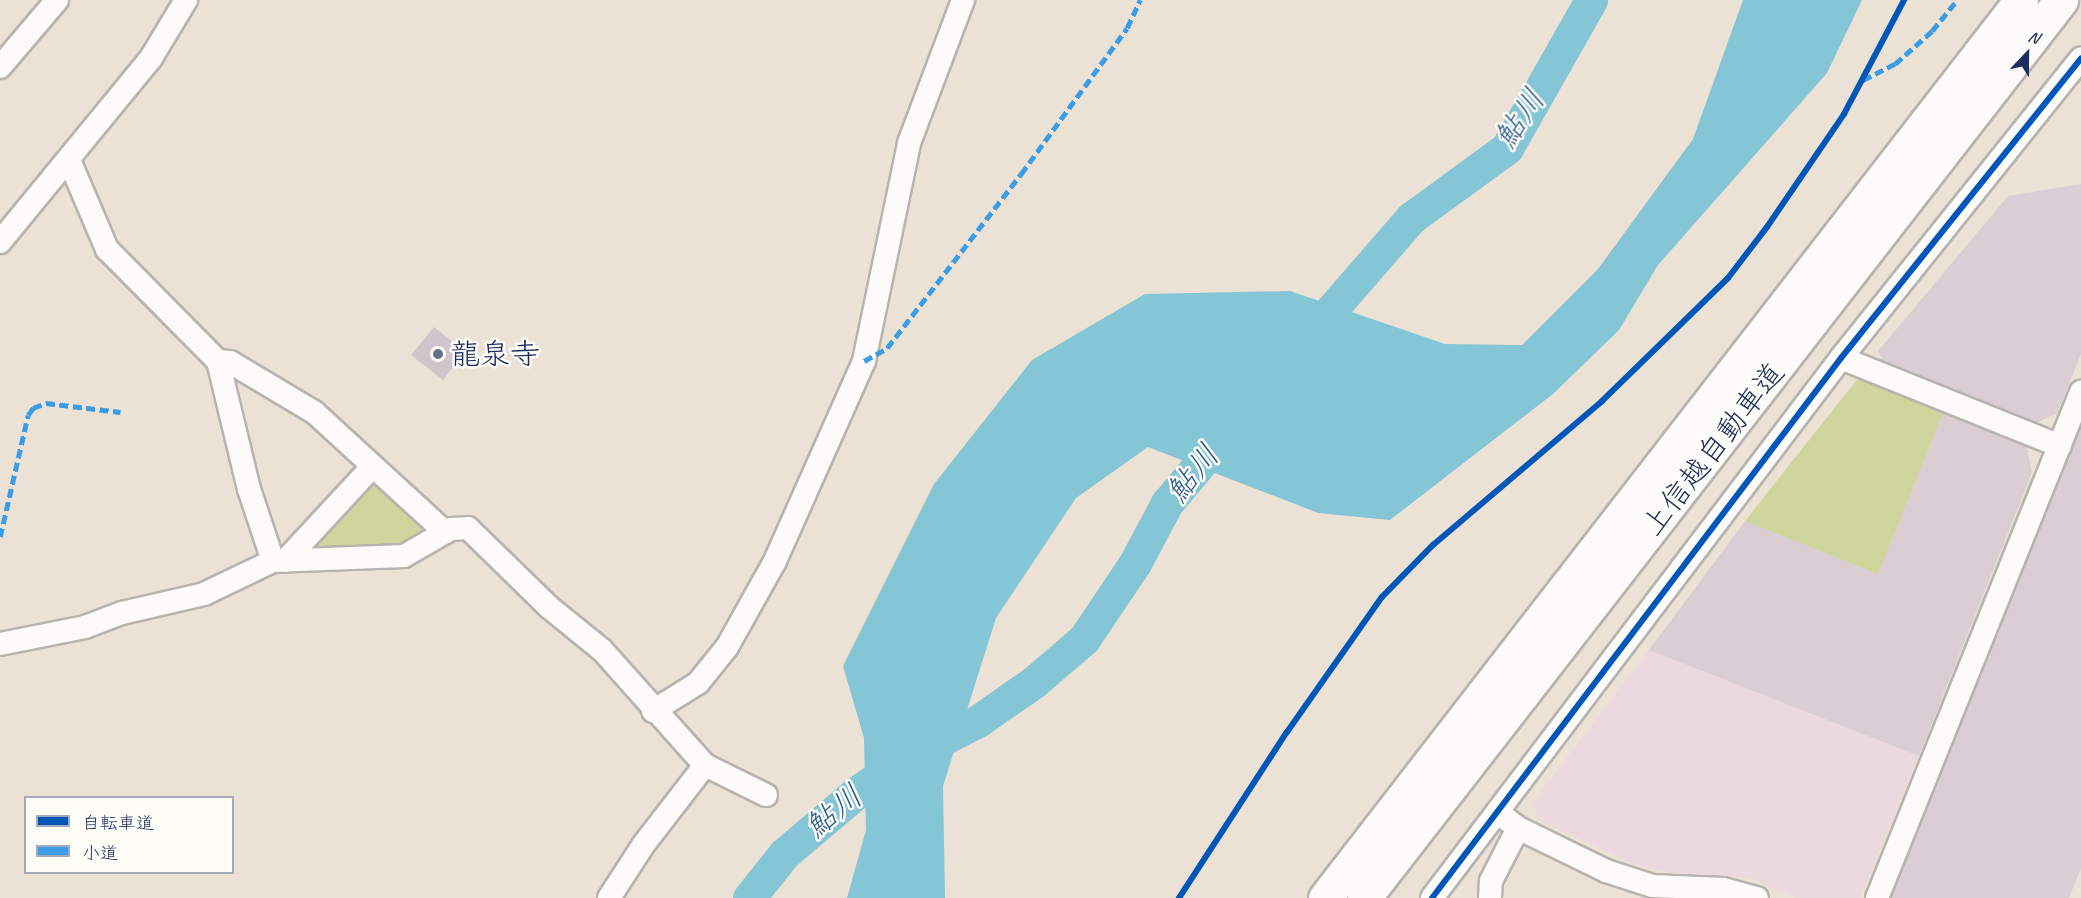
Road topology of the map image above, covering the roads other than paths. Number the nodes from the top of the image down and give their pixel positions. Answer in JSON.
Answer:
{"nodes":[{"id":1,"x":57,"y":0,"type":"edge"},
{"id":2,"x":186,"y":0,"type":"edge"},
{"id":3,"x":963,"y":0,"type":"edge"},
{"id":4,"x":2021,"y":0,"type":"edge"},
{"id":5,"x":2061,"y":0,"type":"edge"},
{"id":6,"x":2081,"y":58,"type":"edge"},
{"id":7,"x":0,"y":67,"type":"edge"},
{"id":8,"x":69,"y":160,"type":"junction"},
{"id":9,"x":0,"y":242,"type":"edge"},
{"id":10,"x":1841,"y":358,"type":"junction"},
{"id":11,"x":218,"y":361,"type":"junction"},
{"id":12,"x":2081,"y":392,"type":"edge"},
{"id":13,"x":2060,"y":446,"type":"junction"},
{"id":14,"x":372,"y":467,"type":"junction"},
{"id":15,"x":445,"y":532,"type":"junction"},
{"id":16,"x":279,"y":561,"type":"junction"},
{"id":17,"x":0,"y":644,"type":"edge"},
{"id":18,"x":653,"y":711,"type":"junction"},
{"id":19,"x":705,"y":765,"type":"junction"},
{"id":20,"x":766,"y":795,"type":"dead end"},
{"id":21,"x":1497,"y":812,"type":"junction"},
{"id":22,"x":1518,"y":828,"type":"junction"},
{"id":23,"x":609,"y":898,"type":"edge"},
{"id":24,"x":1325,"y":898,"type":"edge"},
{"id":25,"x":1364,"y":898,"type":"edge"},
{"id":26,"x":1432,"y":898,"type":"edge"},
{"id":27,"x":1490,"y":898,"type":"edge"},
{"id":28,"x":1757,"y":898,"type":"edge"},
{"id":29,"x":1877,"y":898,"type":"edge"}],
"edges":[{"from":1,"to":7,"type":"street"},
{"from":2,"to":8,"type":"street"},
{"from":3,"to":18,"type":"street"},
{"from":4,"to":24,"type":"highway","name":"上信越自動車道"},
{"from":5,"to":25,"type":"highway","name":"上信越自動車道"},
{"from":6,"to":10,"type":"street"},
{"from":8,"to":9,"type":"street"},
{"from":8,"to":11,"type":"street"},
{"from":10,"to":13,"type":"street"},
{"from":10,"to":21,"type":"street"},
{"from":11,"to":14,"type":"street"},
{"from":11,"to":16,"type":"street"},
{"from":12,"to":13,"type":"street"},
{"from":13,"to":29,"type":"street"},
{"from":14,"to":15,"type":"street"},
{"from":14,"to":16,"type":"street"},
{"from":15,"to":16,"type":"street"},
{"from":15,"to":18,"type":"street"},
{"from":16,"to":17,"type":"street"},
{"from":18,"to":19,"type":"street"},
{"from":19,"to":20,"type":"street"},
{"from":19,"to":23,"type":"street"},
{"from":21,"to":22,"type":"street"},
{"from":21,"to":26,"type":"street"},
{"from":22,"to":27,"type":"street"},
{"from":22,"to":28,"type":"street"}]}
